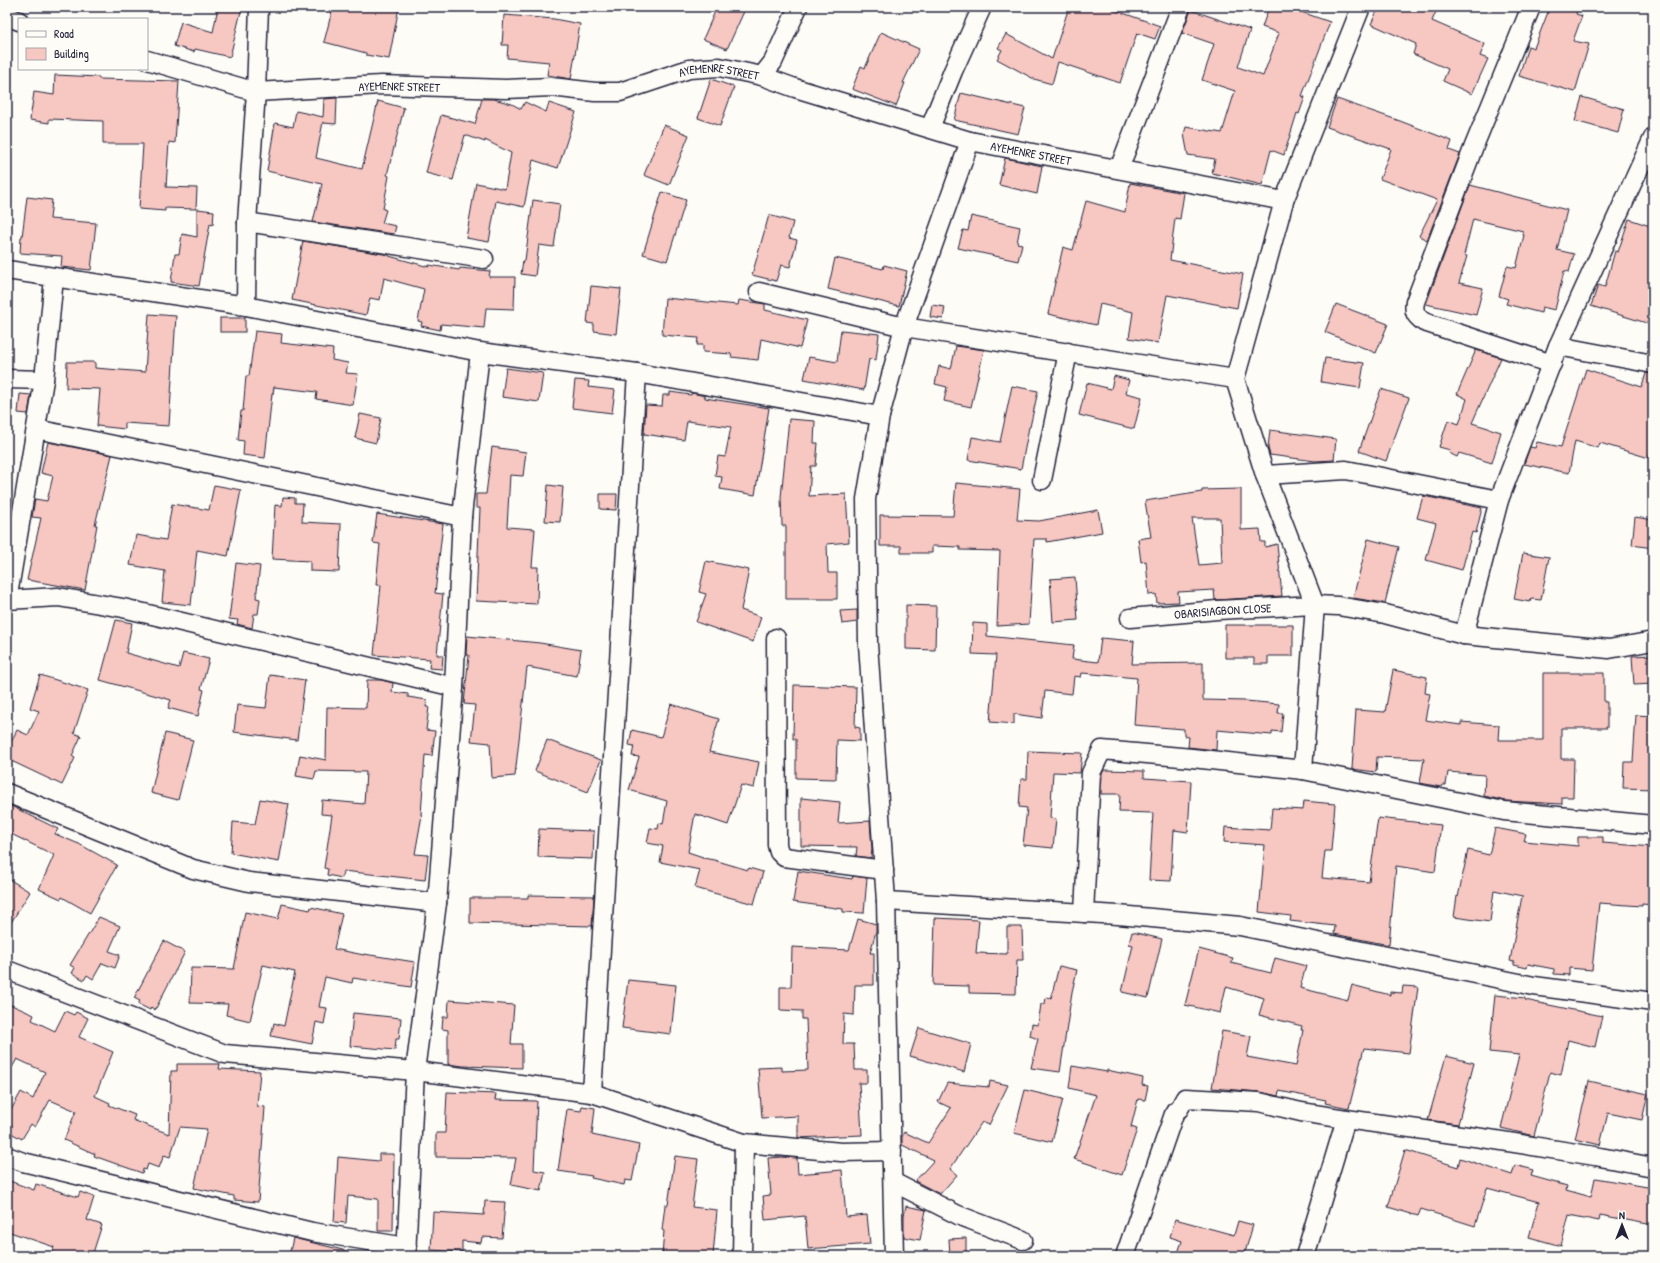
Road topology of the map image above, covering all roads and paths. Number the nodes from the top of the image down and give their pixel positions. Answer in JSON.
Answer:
{"nodes":[{"id":1,"x":259,"y":7,"type":"edge"},
{"id":2,"x":798,"y":7,"type":"edge"},
{"id":3,"x":982,"y":7,"type":"edge"},
{"id":4,"x":1181,"y":7,"type":"edge"},
{"id":5,"x":1361,"y":7,"type":"edge"},
{"id":6,"x":1531,"y":7,"type":"edge"},
{"id":7,"x":7,"y":16,"type":"edge"},
{"id":8,"x":18,"y":21,"type":"edge"},
{"id":9,"x":148,"y":60,"type":"edge"},
{"id":10,"x":762,"y":76,"type":"junction"},
{"id":11,"x":256,"y":92,"type":"junction"},
{"id":12,"x":930,"y":128,"type":"junction"},
{"id":13,"x":1653,"y":138,"type":"edge"},
{"id":14,"x":970,"y":141,"type":"junction"},
{"id":15,"x":1119,"y":169,"type":"junction"},
{"id":16,"x":1284,"y":201,"type":"junction"},
{"id":17,"x":247,"y":222,"type":"junction"},
{"id":18,"x":484,"y":259,"type":"dead end"},
{"id":19,"x":7,"y":270,"type":"edge"},
{"id":20,"x":54,"y":278,"type":"junction"},
{"id":21,"x":759,"y":292,"type":"dead end"},
{"id":22,"x":246,"y":306,"type":"junction"},
{"id":23,"x":904,"y":327,"type":"junction"},
{"id":24,"x":1558,"y":346,"type":"junction"},
{"id":25,"x":480,"y":352,"type":"junction"},
{"id":26,"x":1068,"y":352,"type":"junction"},
{"id":27,"x":1552,"y":364,"type":"junction"},
{"id":28,"x":1653,"y":364,"type":"edge"},
{"id":29,"x":638,"y":373,"type":"junction"},
{"id":30,"x":1235,"y":378,"type":"junction"},
{"id":31,"x":7,"y":380,"type":"edge"},
{"id":32,"x":44,"y":380,"type":"junction"},
{"id":33,"x":880,"y":416,"type":"junction"},
{"id":34,"x":36,"y":429,"type":"junction"},
{"id":35,"x":1265,"y":475,"type":"junction"},
{"id":36,"x":1042,"y":480,"type":"dead end"},
{"id":37,"x":1499,"y":500,"type":"junction"},
{"id":38,"x":462,"y":517,"type":"junction"},
{"id":39,"x":7,"y":600,"type":"edge"},
{"id":40,"x":1315,"y":605,"type":"junction"},
{"id":41,"x":1130,"y":618,"type":"dead end"},
{"id":42,"x":1464,"y":635,"type":"junction"},
{"id":43,"x":776,"y":638,"type":"dead end"},
{"id":44,"x":1653,"y":641,"type":"edge"},
{"id":45,"x":454,"y":687,"type":"junction"},
{"id":46,"x":1302,"y":770,"type":"junction"},
{"id":47,"x":7,"y":793,"type":"edge"},
{"id":48,"x":1653,"y":825,"type":"edge"},
{"id":49,"x":884,"y":870,"type":"junction"},
{"id":50,"x":886,"y":901,"type":"junction"},
{"id":51,"x":437,"y":903,"type":"junction"},
{"id":52,"x":1084,"y":913,"type":"junction"},
{"id":53,"x":7,"y":970,"type":"edge"},
{"id":54,"x":1653,"y":1002,"type":"edge"},
{"id":55,"x":415,"y":1071,"type":"junction"},
{"id":56,"x":592,"y":1093,"type":"junction"},
{"id":57,"x":1346,"y":1119,"type":"junction"},
{"id":58,"x":744,"y":1143,"type":"junction"},
{"id":59,"x":892,"y":1151,"type":"junction"},
{"id":60,"x":7,"y":1156,"type":"edge"},
{"id":61,"x":1653,"y":1167,"type":"edge"},
{"id":62,"x":893,"y":1182,"type":"junction"},
{"id":63,"x":1022,"y":1240,"type":"dead end"},
{"id":64,"x":406,"y":1251,"type":"edge"},
{"id":65,"x":1126,"y":1253,"type":"dead end"},
{"id":66,"x":742,"y":1256,"type":"edge"},
{"id":67,"x":894,"y":1256,"type":"edge"},
{"id":68,"x":1305,"y":1256,"type":"edge"}],
"edges":[{"from":1,"to":11,"type":"street"},
{"from":2,"to":10,"type":"street"},
{"from":3,"to":12,"type":"street"},
{"from":4,"to":15,"type":"street"},
{"from":5,"to":16,"type":"street"},
{"from":6,"to":27,"type":"street"},
{"from":7,"to":8,"type":"street"},
{"from":9,"to":11,"type":"street","name":"AYEMENRE STREET"},
{"from":10,"to":11,"type":"street","name":"AYEMENRE STREET"},
{"from":10,"to":12,"type":"street","name":"AYEMENRE STREET"},
{"from":11,"to":17,"type":"street"},
{"from":12,"to":14,"type":"street","name":"AYEMENRE STREET"},
{"from":13,"to":24,"type":"street"},
{"from":14,"to":15,"type":"street","name":"AYEMENRE STREET"},
{"from":14,"to":23,"type":"street"},
{"from":15,"to":16,"type":"street","name":"AYEMENRE STREET"},
{"from":16,"to":30,"type":"street"},
{"from":17,"to":18,"type":"street"},
{"from":17,"to":22,"type":"street"},
{"from":19,"to":20,"type":"street"},
{"from":20,"to":22,"type":"street"},
{"from":20,"to":32,"type":"street"},
{"from":21,"to":23,"type":"street"},
{"from":22,"to":25,"type":"street"},
{"from":23,"to":26,"type":"street"},
{"from":23,"to":33,"type":"street"},
{"from":24,"to":27,"type":"street"},
{"from":24,"to":28,"type":"street"},
{"from":25,"to":29,"type":"street"},
{"from":25,"to":38,"type":"street"},
{"from":26,"to":30,"type":"street"},
{"from":26,"to":36,"type":"street"},
{"from":27,"to":37,"type":"street"},
{"from":29,"to":33,"type":"street"},
{"from":29,"to":56,"type":"street"},
{"from":30,"to":35,"type":"street"},
{"from":31,"to":32,"type":"street"},
{"from":32,"to":34,"type":"street"},
{"from":33,"to":49,"type":"street"},
{"from":34,"to":38,"type":"street"},
{"from":34,"to":39,"type":"street"},
{"from":35,"to":37,"type":"street"},
{"from":35,"to":40,"type":"street"},
{"from":37,"to":42,"type":"street"},
{"from":38,"to":45,"type":"street"},
{"from":39,"to":45,"type":"street"},
{"from":40,"to":41,"type":"street","name":"OBARISIAGBON CLOSE"},
{"from":40,"to":42,"type":"street","name":"OBARISIAGBON CLOSE"},
{"from":40,"to":46,"type":"street"},
{"from":42,"to":44,"type":"street","name":"OBARISIAGBON CLOSE"},
{"from":43,"to":49,"type":"street"},
{"from":45,"to":51,"type":"street"},
{"from":46,"to":48,"type":"street"},
{"from":46,"to":52,"type":"street"},
{"from":47,"to":51,"type":"street"},
{"from":49,"to":50,"type":"street"},
{"from":50,"to":52,"type":"street"},
{"from":50,"to":59,"type":"street"},
{"from":51,"to":55,"type":"street"},
{"from":52,"to":54,"type":"street"},
{"from":53,"to":55,"type":"street"},
{"from":55,"to":56,"type":"street"},
{"from":55,"to":64,"type":"street"},
{"from":56,"to":58,"type":"street"},
{"from":57,"to":61,"type":"street"},
{"from":57,"to":65,"type":"street"},
{"from":57,"to":68,"type":"street"},
{"from":58,"to":59,"type":"street"},
{"from":58,"to":66,"type":"street"},
{"from":59,"to":62,"type":"street"},
{"from":60,"to":64,"type":"street"},
{"from":62,"to":63,"type":"street"},
{"from":62,"to":67,"type":"street"}]}
